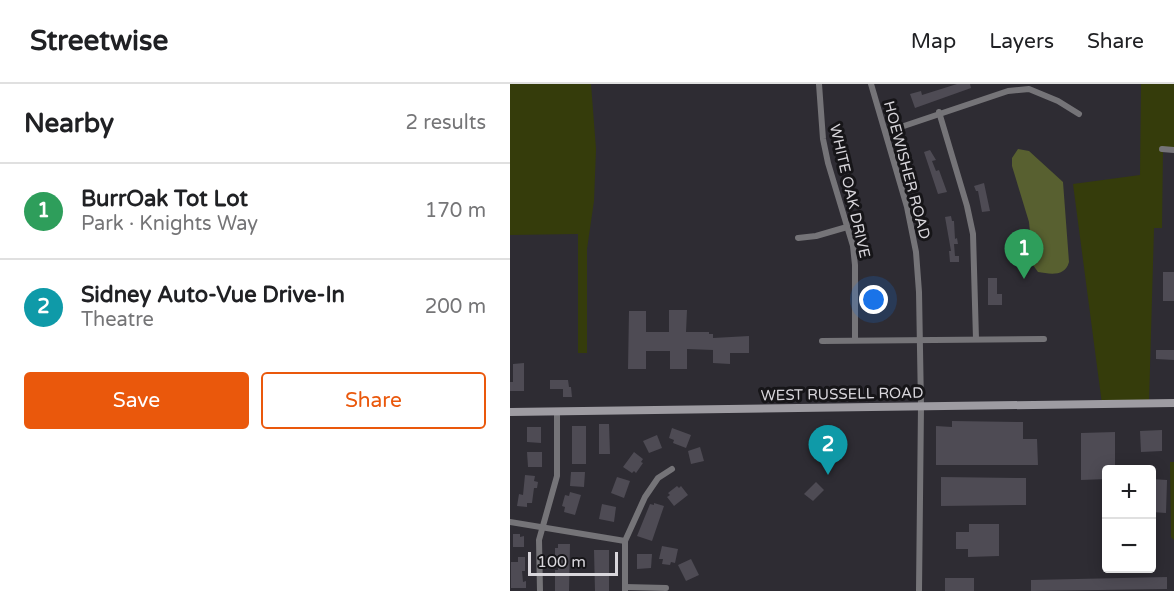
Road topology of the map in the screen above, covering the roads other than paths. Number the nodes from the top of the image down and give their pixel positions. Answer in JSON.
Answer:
{"nodes":[{"id":1,"x":819,"y":84,"type":"edge"},
{"id":2,"x":871,"y":84,"type":"edge"},
{"id":3,"x":1008,"y":87,"type":"edge"},
{"id":4,"x":939,"y":112,"type":"junction"},
{"id":5,"x":1079,"y":114,"type":"dead end"},
{"id":6,"x":886,"y":132,"type":"junction"},
{"id":7,"x":1162,"y":149,"type":"dead end"},
{"id":8,"x":1174,"y":150,"type":"edge"},
{"id":9,"x":847,"y":227,"type":"junction"},
{"id":10,"x":798,"y":238,"type":"dead end"},
{"id":11,"x":976,"y":339,"type":"junction"},
{"id":12,"x":1044,"y":339,"type":"dead end"},
{"id":13,"x":855,"y":340,"type":"junction"},
{"id":14,"x":920,"y":340,"type":"junction"},
{"id":15,"x":822,"y":341,"type":"dead end"},
{"id":16,"x":1174,"y":403,"type":"edge"},
{"id":17,"x":921,"y":406,"type":"junction"},
{"id":18,"x":557,"y":411,"type":"junction"},
{"id":19,"x":510,"y":412,"type":"edge"},
{"id":20,"x":672,"y":469,"type":"dead end"},
{"id":21,"x":510,"y":522,"type":"edge"},
{"id":22,"x":542,"y":527,"type":"junction"},
{"id":23,"x":625,"y":541,"type":"junction"},
{"id":24,"x":666,"y":588,"type":"dead end"},
{"id":25,"x":625,"y":589,"type":"edge"},
{"id":26,"x":540,"y":591,"type":"edge"},
{"id":27,"x":919,"y":591,"type":"edge"}],
"edges":[{"from":1,"to":9,"type":"street","name":"WHITE OAK DRIVE"},
{"from":2,"to":6,"type":"street","name":"HOEWISHER ROAD"},
{"from":3,"to":4,"type":"street"},
{"from":3,"to":5,"type":"street"},
{"from":4,"to":6,"type":"street"},
{"from":4,"to":11,"type":"street"},
{"from":6,"to":14,"type":"street","name":"HOEWISHER ROAD"},
{"from":7,"to":8,"type":"street"},
{"from":9,"to":10,"type":"street"},
{"from":9,"to":13,"type":"street","name":"WHITE OAK DRIVE"},
{"from":11,"to":12,"type":"street"},
{"from":11,"to":14,"type":"street"},
{"from":13,"to":14,"type":"street"},
{"from":13,"to":15,"type":"street"},
{"from":14,"to":17,"type":"street","name":"HOEWISHER ROAD"},
{"from":16,"to":17,"type":"street","name":"WEST RUSSELL ROAD"},
{"from":17,"to":18,"type":"street","name":"WEST RUSSELL ROAD"},
{"from":17,"to":27,"type":"street","name":"HOEWISHER ROAD"},
{"from":18,"to":19,"type":"street","name":"WEST RUSSELL ROAD"},
{"from":18,"to":22,"type":"street"},
{"from":20,"to":23,"type":"street"},
{"from":21,"to":22,"type":"street"},
{"from":22,"to":23,"type":"street"},
{"from":22,"to":26,"type":"street"},
{"from":23,"to":25,"type":"street"},
{"from":24,"to":25,"type":"street"}]}
